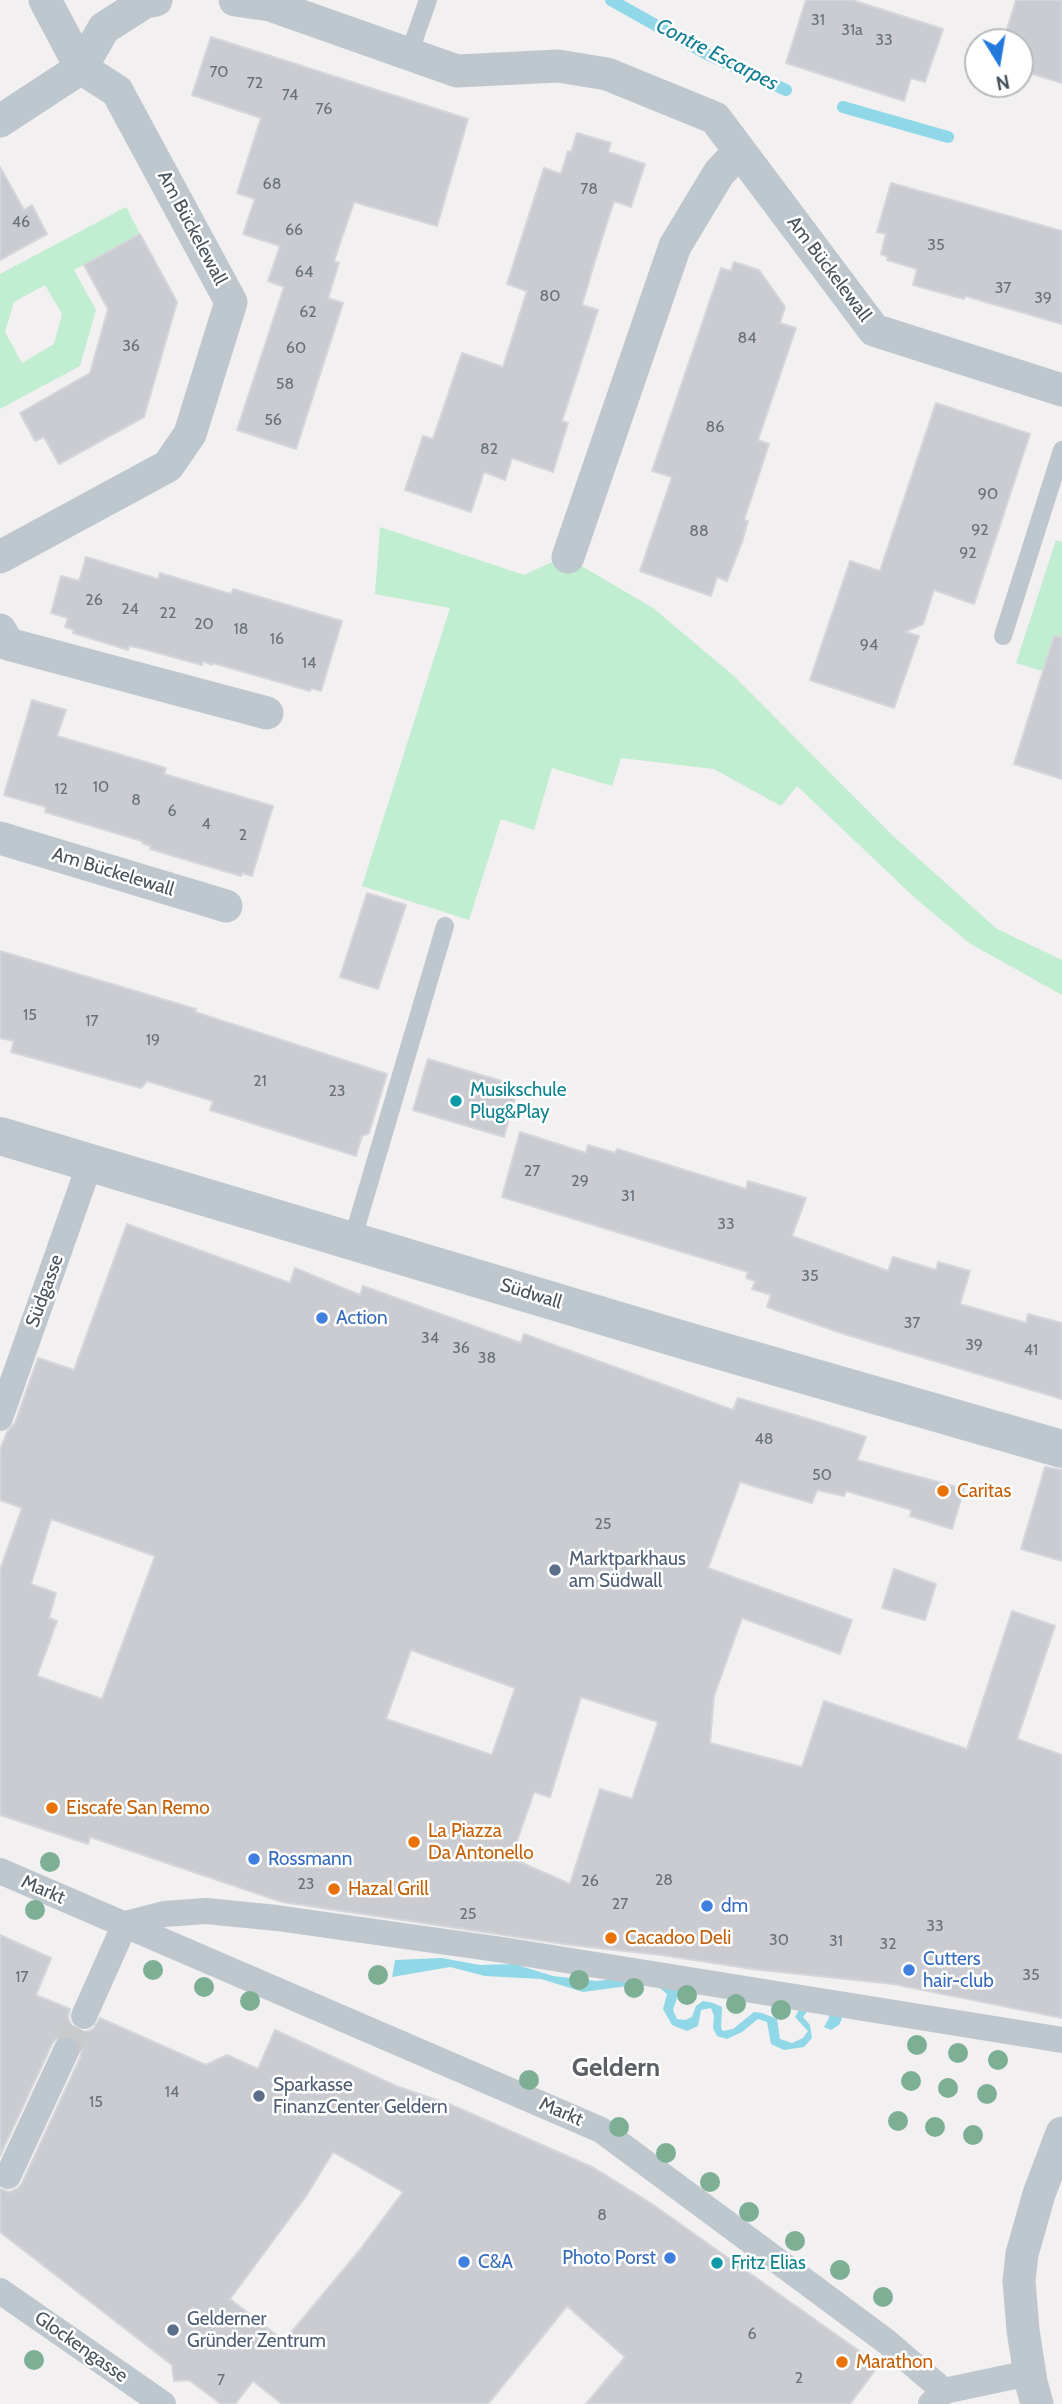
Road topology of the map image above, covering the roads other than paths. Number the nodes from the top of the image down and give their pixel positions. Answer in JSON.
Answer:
{"nodes":[{"id":1,"x":45,"y":0,"type":"edge"},
{"id":2,"x":156,"y":0,"type":"edge"},
{"id":3,"x":235,"y":0,"type":"edge"},
{"id":4,"x":428,"y":0,"type":"edge"},
{"id":5,"x":272,"y":3,"type":"edge"},
{"id":6,"x":409,"y":54,"type":"junction"},
{"id":7,"x":81,"y":68,"type":"junction"},
{"id":8,"x":0,"y":121,"type":"edge"},
{"id":9,"x":740,"y":151,"type":"junction"},
{"id":10,"x":1062,"y":390,"type":"edge"},
{"id":11,"x":1062,"y":450,"type":"edge"},
{"id":12,"x":0,"y":557,"type":"edge"},
{"id":13,"x":568,"y":557,"type":"dead end"},
{"id":14,"x":0,"y":630,"type":"edge"},
{"id":15,"x":1003,"y":636,"type":"dead end"},
{"id":16,"x":267,"y":713,"type":"dead end"},
{"id":17,"x":0,"y":838,"type":"edge"},
{"id":18,"x":226,"y":906,"type":"dead end"},
{"id":19,"x":445,"y":926,"type":"dead end"},
{"id":20,"x":0,"y":1136,"type":"edge"},
{"id":21,"x":90,"y":1163,"type":"junction"},
{"id":22,"x":352,"y":1241,"type":"junction"},
{"id":23,"x":0,"y":1418,"type":"edge"},
{"id":24,"x":1062,"y":1449,"type":"edge"},
{"id":25,"x":0,"y":1871,"type":"edge"},
{"id":26,"x":125,"y":1924,"type":"junction"},
{"id":27,"x":84,"y":2016,"type":"tunnel mouth"},
{"id":28,"x":1062,"y":2040,"type":"edge"},
{"id":29,"x":66,"y":2051,"type":"tunnel mouth"},
{"id":30,"x":1062,"y":2133,"type":"edge"},
{"id":31,"x":8,"y":2176,"type":"dead end"},
{"id":32,"x":0,"y":2291,"type":"edge"},
{"id":33,"x":1033,"y":2388,"type":"edge"},
{"id":34,"x":937,"y":2397,"type":"edge"},
{"id":35,"x":163,"y":2404,"type":"edge"}],
"edges":[{"from":1,"to":7,"type":"street"},
{"from":2,"to":7,"type":"street"},
{"from":3,"to":5,"type":"street","name":"Am Bückelewall"},
{"from":4,"to":6,"type":"lane"},
{"from":5,"to":6,"type":"street","name":"Am Bückelewall"},
{"from":6,"to":9,"type":"street","name":"Am Bückelewall"},
{"from":7,"to":8,"type":"street"},
{"from":7,"to":12,"type":"street","name":"Am Bückelewall"},
{"from":9,"to":10,"type":"street","name":"Am Bückelewall"},
{"from":9,"to":13,"type":"street"},
{"from":11,"to":15,"type":"lane"},
{"from":14,"to":16,"type":"street"},
{"from":17,"to":18,"type":"street","name":"Am Bückelewall"},
{"from":19,"to":22,"type":"lane"},
{"from":20,"to":21,"type":"street","name":"Südwall"},
{"from":21,"to":22,"type":"street","name":"Südwall"},
{"from":21,"to":23,"type":"street","name":"Südgasse"},
{"from":22,"to":24,"type":"street","name":"Südwall"},
{"from":25,"to":26,"type":"street","name":"Markt"},
{"from":26,"to":27,"type":"street"},
{"from":26,"to":28,"type":"street"},
{"from":26,"to":34,"type":"street","name":"Markt"},
{"from":29,"to":31,"type":"street"},
{"from":30,"to":33,"type":"street"},
{"from":32,"to":35,"type":"street","name":"Glockengasse"},
{"from":33,"to":34,"type":"street"}]}
